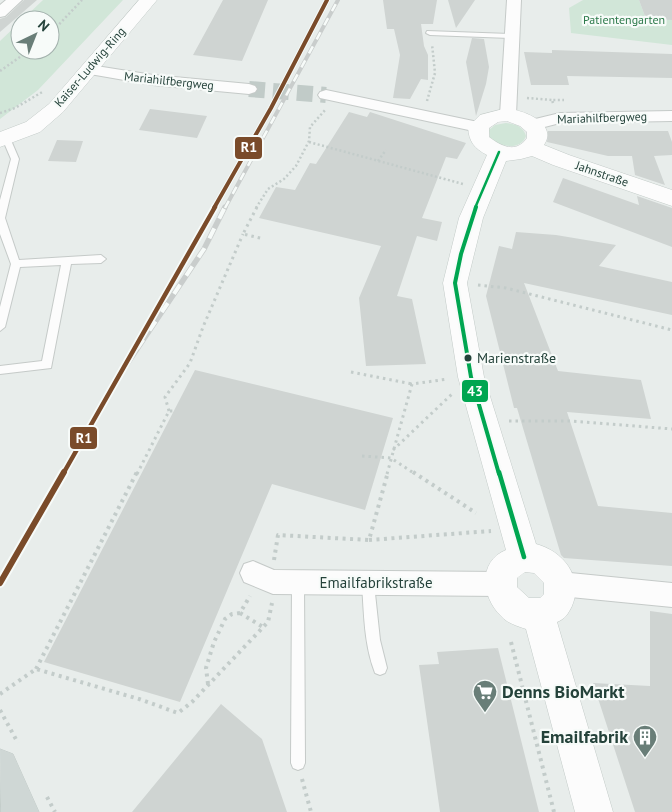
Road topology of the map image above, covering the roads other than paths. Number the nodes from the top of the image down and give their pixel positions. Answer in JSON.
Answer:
{"nodes":[{"id":1,"x":15,"y":0,"type":"edge"},
{"id":2,"x":148,"y":0,"type":"edge"},
{"id":3,"x":514,"y":0,"type":"edge"},
{"id":4,"x":0,"y":13,"type":"edge"},
{"id":5,"x":430,"y":34,"type":"road end"},
{"id":6,"x":513,"y":36,"type":"junction"},
{"id":7,"x":90,"y":70,"type":"junction"},
{"id":8,"x":249,"y":89,"type":"tunnel mouth"},
{"id":9,"x":330,"y":96,"type":"tunnel mouth"},
{"id":10,"x":508,"y":115,"type":"junction"},
{"id":11,"x":672,"y":116,"type":"edge"},
{"id":12,"x":533,"y":125,"type":"junction"},
{"id":13,"x":478,"y":127,"type":"junction"},
{"id":14,"x":3,"y":139,"type":"edge"},
{"id":15,"x":533,"y":148,"type":"junction"},
{"id":16,"x":499,"y":152,"type":"junction"},
{"id":17,"x":672,"y":198,"type":"edge"},
{"id":18,"x":101,"y":259,"type":"dead end"},
{"id":19,"x":67,"y":261,"type":"junction"},
{"id":20,"x":16,"y":264,"type":"junction"},
{"id":21,"x":0,"y":327,"type":"edge"},
{"id":22,"x":0,"y":370,"type":"edge"},
{"id":23,"x":524,"y":557,"type":"junction"},
{"id":24,"x":274,"y":578,"type":"joint"},
{"id":25,"x":368,"y":584,"type":"junction"},
{"id":26,"x":500,"y":584,"type":"junction"},
{"id":27,"x":560,"y":584,"type":"junction"},
{"id":28,"x":672,"y":595,"type":"edge"},
{"id":29,"x":538,"y":614,"type":"junction"},
{"id":30,"x":380,"y":668,"type":"dead end"},
{"id":31,"x":298,"y":763,"type":"road end"},
{"id":32,"x":0,"y":767,"type":"edge"},
{"id":33,"x":20,"y":812,"type":"edge"},
{"id":34,"x":594,"y":812,"type":"edge"}],
"edges":[{"from":1,"to":4,"type":"street"},
{"from":2,"to":7,"type":"street","name":"Kaiser-Ludwig-Ring"},
{"from":3,"to":6,"type":"street"},
{"from":5,"to":6,"type":"lane"},
{"from":6,"to":10,"type":"street"},
{"from":7,"to":8,"type":"street","name":"Mariahilfbergweg"},
{"from":7,"to":14,"type":"street","name":"Kaiser-Ludwig-Ring"},
{"from":9,"to":13,"type":"street"},
{"from":10,"to":12,"type":"street"},
{"from":10,"to":13,"type":"street"},
{"from":11,"to":12,"type":"street","name":"Mariahilfbergweg"},
{"from":12,"to":15,"type":"street"},
{"from":13,"to":16,"type":"street"},
{"from":14,"to":20,"type":"lane"},
{"from":15,"to":16,"type":"street"},
{"from":15,"to":17,"type":"street","name":"Jahnstraße"},
{"from":16,"to":23,"type":"street"},
{"from":18,"to":19,"type":"lane"},
{"from":19,"to":20,"type":"lane"},
{"from":19,"to":22,"type":"lane"},
{"from":20,"to":21,"type":"lane"},
{"from":23,"to":26,"type":"street"},
{"from":23,"to":27,"type":"street"},
{"from":24,"to":25,"type":"street","name":"Emailfabrikstraße"},
{"from":24,"to":31,"type":"lane"},
{"from":25,"to":26,"type":"street","name":"Emailfabrikstraße"},
{"from":25,"to":30,"type":"lane"},
{"from":26,"to":29,"type":"street"},
{"from":27,"to":28,"type":"street"},
{"from":27,"to":29,"type":"street"},
{"from":29,"to":34,"type":"street"},
{"from":32,"to":33,"type":"main road"}]}
